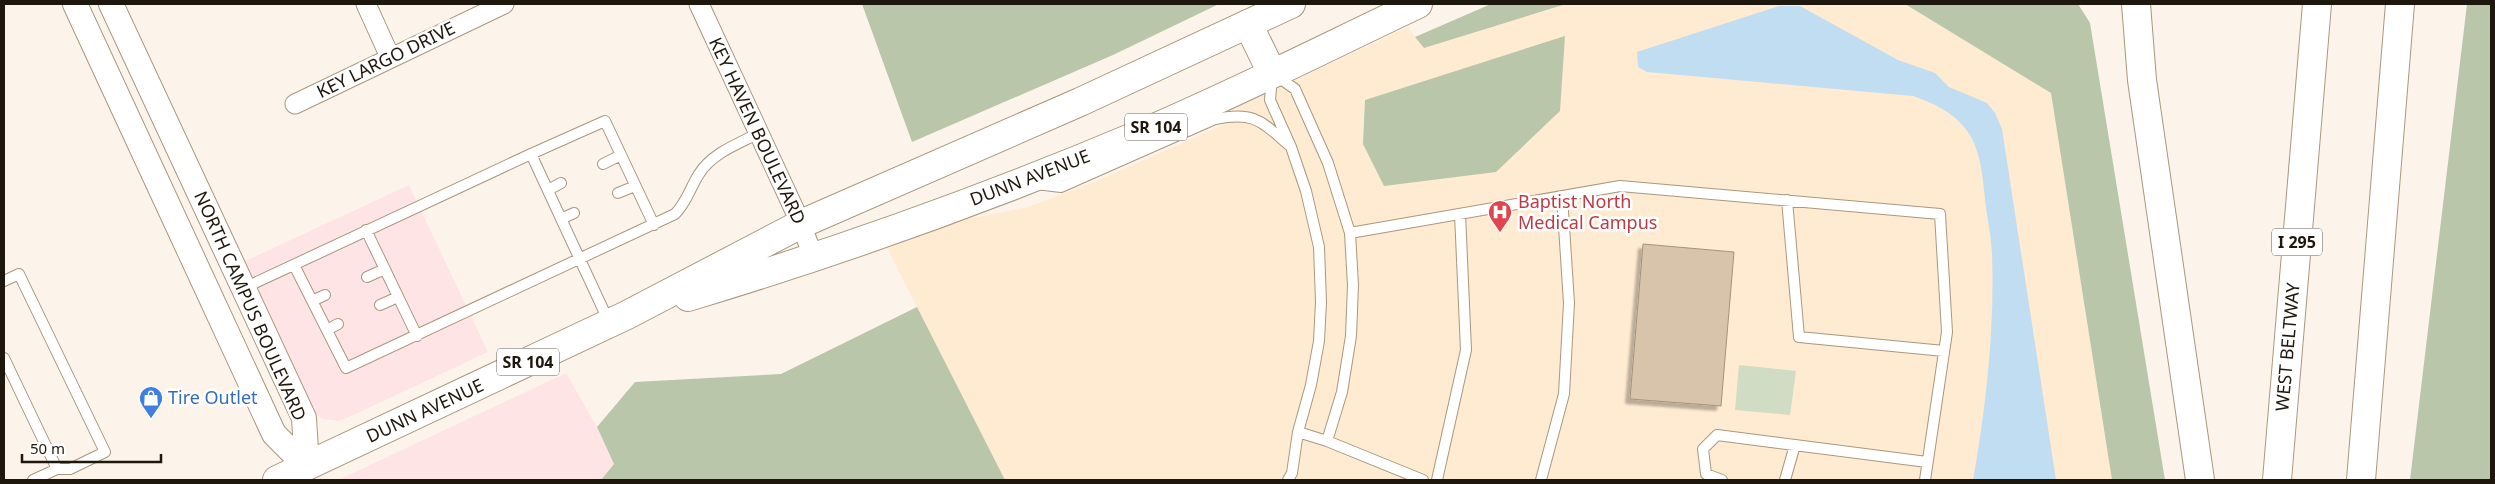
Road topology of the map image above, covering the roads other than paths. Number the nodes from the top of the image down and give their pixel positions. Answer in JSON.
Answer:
{"nodes":[{"id":1,"x":111,"y":4,"type":"edge"},
{"id":2,"x":366,"y":4,"type":"edge"},
{"id":3,"x":504,"y":4,"type":"edge"},
{"id":4,"x":699,"y":4,"type":"edge"},
{"id":5,"x":1292,"y":4,"type":"edge"},
{"id":6,"x":1418,"y":4,"type":"edge"},
{"id":7,"x":2120,"y":4,"type":"edge"},
{"id":8,"x":2136,"y":4,"type":"edge"},
{"id":9,"x":2317,"y":4,"type":"edge"},
{"id":10,"x":2400,"y":4,"type":"edge"},
{"id":11,"x":78,"y":11,"type":"edge"},
{"id":12,"x":1248,"y":24,"type":"junction"},
{"id":13,"x":390,"y":57,"type":"junction"},
{"id":14,"x":1272,"y":73,"type":"junction"},
{"id":15,"x":2142,"y":80,"type":"junction"},
{"id":16,"x":295,"y":104,"type":"dead end"},
{"id":17,"x":759,"y":133,"type":"junction"},
{"id":18,"x":1291,"y":147,"type":"junction"},
{"id":19,"x":531,"y":154,"type":"junction"},
{"id":20,"x":622,"y":155,"type":"junction"},
{"id":21,"x":603,"y":164,"type":"dead end"},
{"id":22,"x":561,"y":183,"type":"dead end"},
{"id":23,"x":1022,"y":183,"type":"junction"},
{"id":24,"x":635,"y":186,"type":"junction"},
{"id":25,"x":548,"y":190,"type":"junction"},
{"id":26,"x":618,"y":193,"type":"dead end"},
{"id":27,"x":1562,"y":196,"type":"junction"},
{"id":28,"x":1787,"y":200,"type":"junction"},
{"id":29,"x":574,"y":213,"type":"dead end"},
{"id":30,"x":1460,"y":214,"type":"junction"},
{"id":31,"x":561,"y":219,"type":"junction"},
{"id":32,"x":801,"y":224,"type":"junction"},
{"id":33,"x":654,"y":225,"type":"junction"},
{"id":34,"x":366,"y":230,"type":"junction"},
{"id":35,"x":1350,"y":233,"type":"junction"},
{"id":36,"x":580,"y":259,"type":"junction"},
{"id":37,"x":814,"y":259,"type":"junction"},
{"id":38,"x":294,"y":265,"type":"junction"},
{"id":39,"x":385,"y":269,"type":"junction"},
{"id":40,"x":366,"y":277,"type":"dead end"},
{"id":41,"x":4,"y":281,"type":"edge"},
{"id":42,"x":244,"y":288,"type":"junction"},
{"id":43,"x":325,"y":295,"type":"dead end"},
{"id":44,"x":398,"y":297,"type":"junction"},
{"id":45,"x":312,"y":301,"type":"junction"},
{"id":46,"x":380,"y":305,"type":"dead end"},
{"id":47,"x":618,"y":319,"type":"junction"},
{"id":48,"x":338,"y":324,"type":"dead end"},
{"id":49,"x":327,"y":330,"type":"junction"},
{"id":50,"x":417,"y":336,"type":"junction"},
{"id":51,"x":1944,"y":351,"type":"junction"},
{"id":52,"x":4,"y":358,"type":"edge"},
{"id":53,"x":1298,"y":432,"type":"junction"},
{"id":54,"x":1327,"y":441,"type":"junction"},
{"id":55,"x":1795,"y":445,"type":"junction"},
{"id":56,"x":1928,"y":462,"type":"junction"},
{"id":57,"x":56,"y":469,"type":"junction"},
{"id":58,"x":309,"y":473,"type":"edge"},
{"id":59,"x":33,"y":480,"type":"edge"},
{"id":60,"x":277,"y":480,"type":"edge"},
{"id":61,"x":1288,"y":480,"type":"edge"},
{"id":62,"x":1423,"y":480,"type":"edge"},
{"id":63,"x":1437,"y":480,"type":"edge"},
{"id":64,"x":1541,"y":480,"type":"edge"},
{"id":65,"x":1722,"y":480,"type":"edge"},
{"id":66,"x":1785,"y":480,"type":"edge"},
{"id":67,"x":1925,"y":480,"type":"edge"},
{"id":68,"x":2200,"y":480,"type":"edge"},
{"id":69,"x":2277,"y":480,"type":"edge"},
{"id":70,"x":2361,"y":480,"type":"edge"}],
"edges":[{"from":1,"to":11,"type":"street"},
{"from":1,"to":42,"type":"street","name":"NORTH CAMPUS BOULEVARD"},
{"from":2,"to":13,"type":"street"},
{"from":3,"to":13,"type":"street","name":"KEY LARGO DRIVE"},
{"from":4,"to":17,"type":"street","name":"KEY HAVEN BOULEVARD"},
{"from":5,"to":12,"type":"main road","name":"DUNN AVENUE","number":"SR 104"},
{"from":6,"to":14,"type":"main road","name":"DUNN AVENUE","number":"SR 104"},
{"from":7,"to":15,"type":"main road"},
{"from":8,"to":15,"type":"main road"},
{"from":9,"to":69,"type":"main road","name":"WEST BELTWAY","number":"I 295"},
{"from":10,"to":70,"type":"main road"},
{"from":11,"to":58,"type":"street","name":"NORTH CAMPUS BOULEVARD"},
{"from":12,"to":14,"type":"main road"},
{"from":12,"to":32,"type":"main road","name":"DUNN AVENUE","number":"SR 104"},
{"from":13,"to":16,"type":"street","name":"KEY LARGO DRIVE"},
{"from":14,"to":18,"type":"lane"},
{"from":14,"to":23,"type":"main road","name":"DUNN AVENUE","number":"SR 104"},
{"from":14,"to":35,"type":"lane"},
{"from":15,"to":68,"type":"main road"},
{"from":17,"to":32,"type":"street","name":"KEY HAVEN BOULEVARD"},
{"from":17,"to":33,"type":"lane"},
{"from":18,"to":23,"type":"lane"},
{"from":18,"to":53,"type":"lane"},
{"from":19,"to":20,"type":"lane"},
{"from":19,"to":25,"type":"lane"},
{"from":19,"to":34,"type":"lane"},
{"from":20,"to":21,"type":"lane"},
{"from":20,"to":24,"type":"lane"},
{"from":22,"to":25,"type":"lane"},
{"from":23,"to":37,"type":"main road","name":"DUNN AVENUE","number":"SR 104"},
{"from":24,"to":26,"type":"lane"},
{"from":24,"to":33,"type":"lane"},
{"from":25,"to":31,"type":"lane"},
{"from":27,"to":28,"type":"lane"},
{"from":27,"to":30,"type":"lane"},
{"from":27,"to":64,"type":"lane"},
{"from":28,"to":51,"type":"lane"},
{"from":28,"to":51,"type":"lane"},
{"from":29,"to":31,"type":"lane"},
{"from":30,"to":35,"type":"lane"},
{"from":30,"to":63,"type":"lane"},
{"from":31,"to":36,"type":"lane"},
{"from":32,"to":37,"type":"street","name":"KEY HAVEN BOULEVARD"},
{"from":32,"to":47,"type":"main road","name":"DUNN AVENUE","number":"SR 104"},
{"from":33,"to":36,"type":"lane"},
{"from":34,"to":38,"type":"lane"},
{"from":34,"to":39,"type":"lane"},
{"from":35,"to":54,"type":"lane"},
{"from":36,"to":47,"type":"lane"},
{"from":36,"to":50,"type":"lane"},
{"from":37,"to":47,"type":"main road","name":"DUNN AVENUE","number":"SR 104"},
{"from":38,"to":42,"type":"lane"},
{"from":38,"to":45,"type":"lane"},
{"from":39,"to":40,"type":"lane"},
{"from":39,"to":44,"type":"lane"},
{"from":41,"to":57,"type":"lane"},
{"from":42,"to":58,"type":"street","name":"NORTH CAMPUS BOULEVARD"},
{"from":43,"to":45,"type":"lane"},
{"from":44,"to":46,"type":"lane"},
{"from":44,"to":50,"type":"lane"},
{"from":45,"to":49,"type":"lane"},
{"from":47,"to":58,"type":"main road","name":"DUNN AVENUE","number":"SR 104"},
{"from":48,"to":49,"type":"lane"},
{"from":49,"to":50,"type":"lane"},
{"from":51,"to":56,"type":"lane"},
{"from":52,"to":57,"type":"lane"},
{"from":53,"to":54,"type":"lane"},
{"from":53,"to":61,"type":"lane"},
{"from":54,"to":62,"type":"lane"},
{"from":55,"to":56,"type":"lane"},
{"from":55,"to":65,"type":"lane"},
{"from":55,"to":66,"type":"lane"},
{"from":56,"to":67,"type":"lane"},
{"from":57,"to":59,"type":"lane"},
{"from":58,"to":60,"type":"main road","name":"DUNN AVENUE","number":"SR 104"}]}
